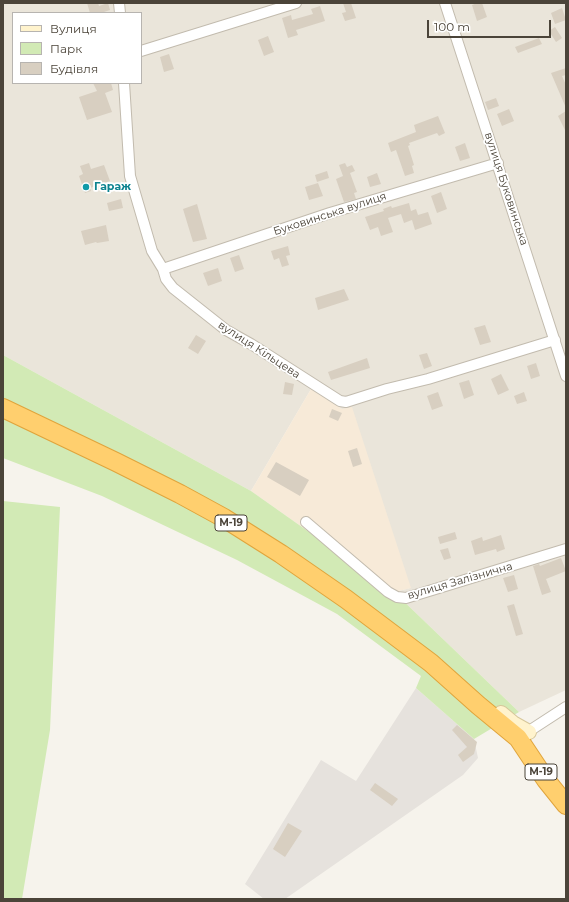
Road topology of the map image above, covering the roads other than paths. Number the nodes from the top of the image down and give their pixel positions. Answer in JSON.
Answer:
{"nodes":[{"id":1,"x":296,"y":3,"type":"edge"},
{"id":2,"x":445,"y":3,"type":"edge"},
{"id":3,"x":142,"y":51,"type":"edge"},
{"id":4,"x":124,"y":84,"type":"edge"},
{"id":5,"x":498,"y":163,"type":"junction"},
{"id":6,"x":163,"y":269,"type":"junction"},
{"id":7,"x":555,"y":340,"type":"junction"},
{"id":8,"x":566,"y":376,"type":"edge"},
{"id":9,"x":8,"y":411,"type":"edge"},
{"id":10,"x":306,"y":522,"type":"dead end"},
{"id":11,"x":566,"y":549,"type":"edge"},
{"id":12,"x":566,"y":707,"type":"edge"},
{"id":13,"x":523,"y":735,"type":"junction"},
{"id":14,"x":566,"y":805,"type":"edge"}],
"edges":[{"from":1,"to":3,"type":"street"},
{"from":2,"to":5,"type":"street","name":"вулиця Буковинська"},
{"from":4,"to":6,"type":"street","name":"вулиця Кільцева"},
{"from":5,"to":6,"type":"street","name":"Буковинська вулиця"},
{"from":5,"to":7,"type":"street","name":"вулиця Буковинська"},
{"from":6,"to":7,"type":"street","name":"вулиця Кільцева"},
{"from":7,"to":8,"type":"street","name":"вулиця Буковинська"},
{"from":9,"to":13,"type":"highway","number":"М-19"},
{"from":10,"to":11,"type":"street","name":"вулиця Залізнична"},
{"from":12,"to":13,"type":"street"},
{"from":13,"to":14,"type":"highway","number":"М-19"}]}
